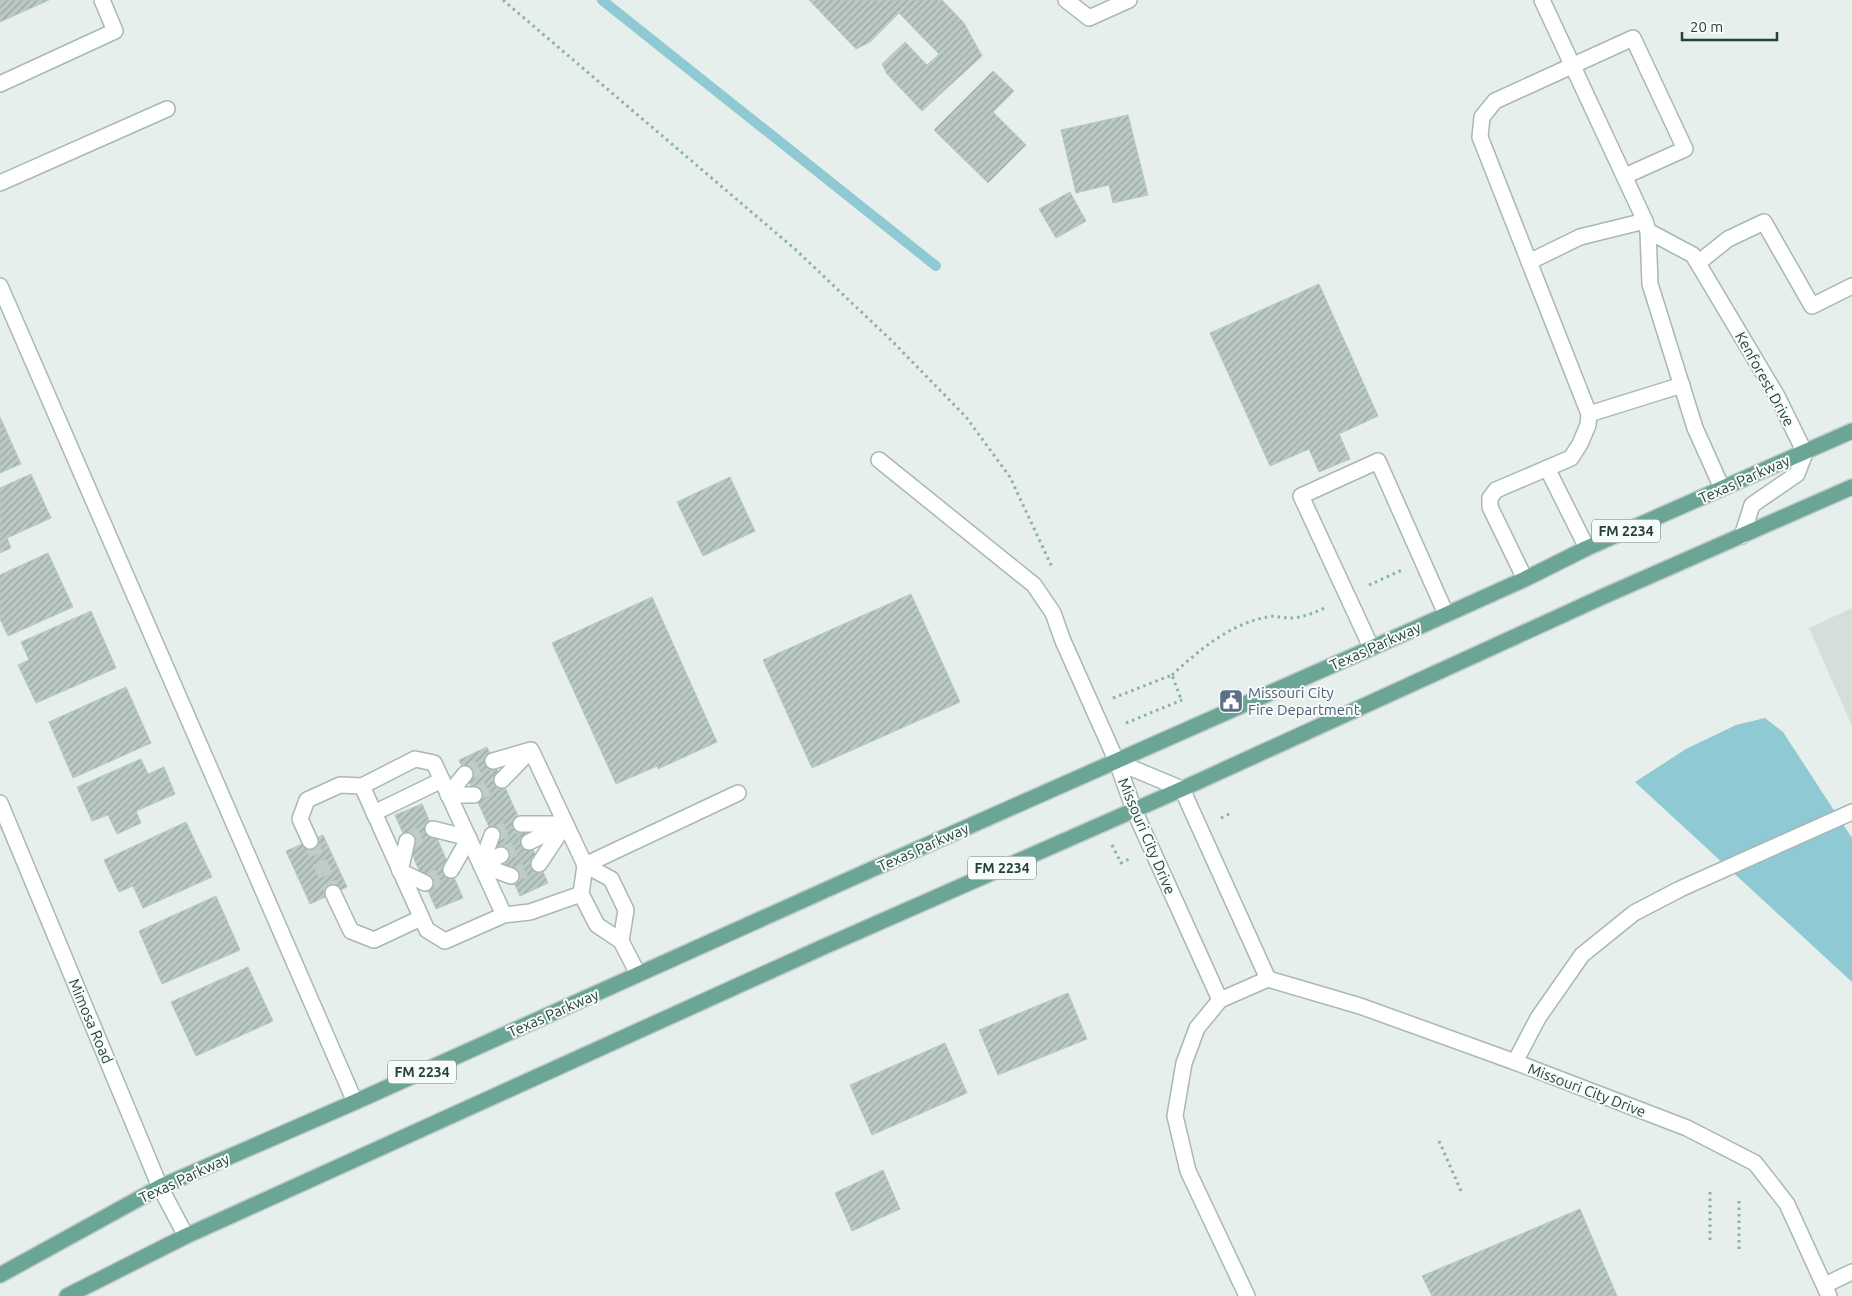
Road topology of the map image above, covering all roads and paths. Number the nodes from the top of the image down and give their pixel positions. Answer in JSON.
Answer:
{"nodes":[{"id":1,"x":102,"y":0,"type":"edge"},
{"id":2,"x":503,"y":0,"type":"edge"},
{"id":3,"x":1066,"y":0,"type":"edge"},
{"id":4,"x":1129,"y":0,"type":"edge"},
{"id":5,"x":1542,"y":0,"type":"edge"},
{"id":6,"x":1573,"y":65,"type":"junction"},
{"id":7,"x":0,"y":84,"type":"edge"},
{"id":8,"x":167,"y":109,"type":"dead end"},
{"id":9,"x":1625,"y":176,"type":"junction"},
{"id":10,"x":0,"y":183,"type":"edge"},
{"id":11,"x":1647,"y":226,"type":"junction"},
{"id":12,"x":1529,"y":262,"type":"junction"},
{"id":13,"x":1698,"y":263,"type":"junction"},
{"id":14,"x":0,"y":286,"type":"edge"},
{"id":15,"x":1852,"y":286,"type":"edge"},
{"id":16,"x":1682,"y":385,"type":"junction"},
{"id":17,"x":1589,"y":414,"type":"junction"},
{"id":18,"x":1852,"y":431,"type":"edge"},
{"id":19,"x":1805,"y":453,"type":"junction"},
{"id":20,"x":879,"y":460,"type":"dead end"},
{"id":21,"x":1547,"y":468,"type":"junction"},
{"id":22,"x":1722,"y":488,"type":"junction"},
{"id":23,"x":1852,"y":488,"type":"edge"},
{"id":24,"x":1742,"y":536,"type":"junction"},
{"id":25,"x":1588,"y":548,"type":"junction"},
{"id":26,"x":1404,"y":569,"type":"dead end"},
{"id":27,"x":1055,"y":574,"type":"dead end"},
{"id":28,"x":1526,"y":579,"type":"junction"},
{"id":29,"x":1365,"y":587,"type":"dead end"},
{"id":30,"x":1332,"y":605,"type":"dead end"},
{"id":31,"x":1446,"y":614,"type":"junction"},
{"id":32,"x":1370,"y":647,"type":"junction"},
{"id":33,"x":1172,"y":675,"type":"junction"},
{"id":34,"x":1182,"y":699,"type":"junction"},
{"id":35,"x":1108,"y":700,"type":"dead end"},
{"id":36,"x":1184,"y":706,"type":"dead end"},
{"id":37,"x":1121,"y":725,"type":"dead end"},
{"id":38,"x":531,"y":750,"type":"junction"},
{"id":39,"x":493,"y":761,"type":"tunnel mouth"},
{"id":40,"x":1116,"y":762,"type":"junction"},
{"id":41,"x":465,"y":774,"type":"tunnel mouth"},
{"id":42,"x":442,"y":780,"type":"junction"},
{"id":43,"x":502,"y":780,"type":"tunnel mouth"},
{"id":44,"x":362,"y":786,"type":"junction"},
{"id":45,"x":1182,"y":789,"type":"junction"},
{"id":46,"x":738,"y":793,"type":"dead end"},
{"id":47,"x":448,"y":795,"type":"junction"},
{"id":48,"x":474,"y":795,"type":"tunnel mouth"},
{"id":49,"x":0,"y":803,"type":"edge"},
{"id":50,"x":1134,"y":810,"type":"junction"},
{"id":51,"x":1852,"y":812,"type":"edge"},
{"id":52,"x":374,"y":813,"type":"junction"},
{"id":53,"x":521,"y":824,"type":"tunnel mouth"},
{"id":54,"x":566,"y":824,"type":"junction"},
{"id":55,"x":433,"y":829,"type":"tunnel mouth"},
{"id":56,"x":492,"y":835,"type":"dead end"},
{"id":57,"x":468,"y":838,"type":"junction"},
{"id":58,"x":310,"y":841,"type":"tunnel mouth"},
{"id":59,"x":407,"y":841,"type":"dead end"},
{"id":60,"x":529,"y":842,"type":"tunnel mouth"},
{"id":61,"x":1112,"y":844,"type":"dead end"},
{"id":62,"x":501,"y":855,"type":"tunnel mouth"},
{"id":63,"x":1137,"y":856,"type":"dead end"},
{"id":64,"x":539,"y":864,"type":"tunnel mouth"},
{"id":65,"x":481,"y":865,"type":"junction"},
{"id":66,"x":585,"y":865,"type":"junction"},
{"id":67,"x":400,"y":870,"type":"junction"},
{"id":68,"x":451,"y":870,"type":"tunnel mouth"},
{"id":69,"x":511,"y":876,"type":"tunnel mouth"},
{"id":70,"x":425,"y":883,"type":"dead end"},
{"id":71,"x":333,"y":893,"type":"tunnel mouth"},
{"id":72,"x":581,"y":894,"type":"junction"},
{"id":73,"x":504,"y":915,"type":"junction"},
{"id":74,"x":421,"y":918,"type":"junction"},
{"id":75,"x":621,"y":941,"type":"junction"},
{"id":76,"x":638,"y":974,"type":"junction"},
{"id":77,"x":1268,"y":979,"type":"junction"},
{"id":78,"x":1220,"y":1000,"type":"junction"},
{"id":79,"x":1515,"y":1062,"type":"junction"},
{"id":80,"x":355,"y":1102,"type":"junction"},
{"id":81,"x":1439,"y":1141,"type":"dead end"},
{"id":82,"x":160,"y":1187,"type":"junction"},
{"id":83,"x":1710,"y":1192,"type":"dead end"},
{"id":84,"x":1462,"y":1193,"type":"dead end"},
{"id":85,"x":1739,"y":1200,"type":"dead end"},
{"id":86,"x":186,"y":1236,"type":"junction"},
{"id":87,"x":1710,"y":1241,"type":"dead end"},
{"id":88,"x":1739,"y":1252,"type":"dead end"},
{"id":89,"x":1852,"y":1272,"type":"edge"},
{"id":90,"x":0,"y":1275,"type":"edge"},
{"id":91,"x":1827,"y":1291,"type":"edge"},
{"id":92,"x":70,"y":1295,"type":"edge"},
{"id":93,"x":1247,"y":1296,"type":"edge"}],
"edges":[{"from":1,"to":7,"type":"street"},
{"from":2,"to":27,"type":"path"},
{"from":3,"to":4,"type":"street"},
{"from":5,"to":6,"type":"street"},
{"from":6,"to":9,"type":"street"},
{"from":6,"to":9,"type":"street"},
{"from":6,"to":12,"type":"street"},
{"from":8,"to":10,"type":"street"},
{"from":9,"to":11,"type":"street"},
{"from":11,"to":12,"type":"street"},
{"from":11,"to":13,"type":"street","name":"Kenforest Drive"},
{"from":11,"to":16,"type":"street"},
{"from":12,"to":17,"type":"street"},
{"from":13,"to":15,"type":"street"},
{"from":13,"to":19,"type":"street","name":"Kenforest Drive"},
{"from":14,"to":80,"type":"street"},
{"from":16,"to":17,"type":"street"},
{"from":16,"to":22,"type":"street"},
{"from":17,"to":21,"type":"street"},
{"from":18,"to":19,"type":"main road","name":"Texas Parkway","number":"FM 2234"},
{"from":19,"to":22,"type":"main road","name":"Texas Parkway","number":"FM 2234"},
{"from":19,"to":24,"type":"street"},
{"from":20,"to":40,"type":"street"},
{"from":21,"to":25,"type":"street"},
{"from":21,"to":28,"type":"street"},
{"from":22,"to":25,"type":"main road","name":"Texas Parkway","number":"FM 2234"},
{"from":23,"to":24,"type":"main road","number":"FM 2234"},
{"from":24,"to":45,"type":"main road","number":"FM 2234"},
{"from":25,"to":28,"type":"main road","name":"Texas Parkway","number":"FM 2234"},
{"from":26,"to":29,"type":"path"},
{"from":28,"to":31,"type":"main road","name":"Texas Parkway","number":"FM 2234"},
{"from":30,"to":33,"type":"path"},
{"from":31,"to":32,"type":"main road","name":"Texas Parkway","number":"FM 2234"},
{"from":31,"to":32,"type":"street"},
{"from":32,"to":40,"type":"main road","name":"Texas Parkway","number":"FM 2234"},
{"from":33,"to":34,"type":"path"},
{"from":33,"to":35,"type":"path"},
{"from":34,"to":36,"type":"path"},
{"from":34,"to":37,"type":"path"},
{"from":38,"to":39,"type":"street"},
{"from":38,"to":43,"type":"street"},
{"from":38,"to":54,"type":"street"},
{"from":40,"to":45,"type":"street","name":"Missouri City Drive"},
{"from":40,"to":50,"type":"street","name":"Missouri City Drive"},
{"from":40,"to":76,"type":"main road","name":"Texas Parkway","number":"FM 2234"},
{"from":41,"to":47,"type":"street"},
{"from":42,"to":44,"type":"street"},
{"from":42,"to":47,"type":"street"},
{"from":42,"to":52,"type":"street"},
{"from":44,"to":52,"type":"street"},
{"from":44,"to":58,"type":"street"},
{"from":45,"to":50,"type":"main road","number":"FM 2234"},
{"from":45,"to":77,"type":"street"},
{"from":46,"to":66,"type":"street"},
{"from":47,"to":48,"type":"street"},
{"from":47,"to":57,"type":"street"},
{"from":49,"to":82,"type":"street","name":"Mimosa Road"},
{"from":50,"to":78,"type":"street","name":"Missouri City Drive"},
{"from":50,"to":86,"type":"main road","number":"FM 2234"},
{"from":51,"to":79,"type":"street"},
{"from":52,"to":67,"type":"street"},
{"from":53,"to":54,"type":"street"},
{"from":54,"to":60,"type":"street"},
{"from":54,"to":64,"type":"street"},
{"from":54,"to":66,"type":"street"},
{"from":55,"to":57,"type":"street"},
{"from":56,"to":65,"type":"street"},
{"from":57,"to":65,"type":"street"},
{"from":57,"to":68,"type":"street"},
{"from":59,"to":67,"type":"street"},
{"from":61,"to":63,"type":"path"},
{"from":62,"to":65,"type":"street"},
{"from":65,"to":69,"type":"street"},
{"from":65,"to":73,"type":"street"},
{"from":66,"to":72,"type":"street"},
{"from":66,"to":75,"type":"street"},
{"from":67,"to":70,"type":"street"},
{"from":67,"to":74,"type":"street"},
{"from":71,"to":74,"type":"street"},
{"from":72,"to":73,"type":"street"},
{"from":72,"to":75,"type":"street"},
{"from":73,"to":74,"type":"street"},
{"from":75,"to":76,"type":"street"},
{"from":76,"to":80,"type":"main road","name":"Texas Parkway","number":"FM 2234"},
{"from":77,"to":78,"type":"street"},
{"from":77,"to":79,"type":"street","name":"Missouri City Drive"},
{"from":78,"to":93,"type":"street"},
{"from":79,"to":91,"type":"street","name":"Missouri City Drive"},
{"from":80,"to":82,"type":"main road","name":"Texas Parkway","number":"FM 2234"},
{"from":81,"to":84,"type":"path"},
{"from":82,"to":86,"type":"street","name":"Mimosa Road"},
{"from":82,"to":90,"type":"main road","name":"Texas Parkway","number":"FM 2234"},
{"from":83,"to":87,"type":"path"},
{"from":85,"to":88,"type":"path"},
{"from":86,"to":92,"type":"main road","number":"FM 2234"},
{"from":89,"to":91,"type":"street"}]}
